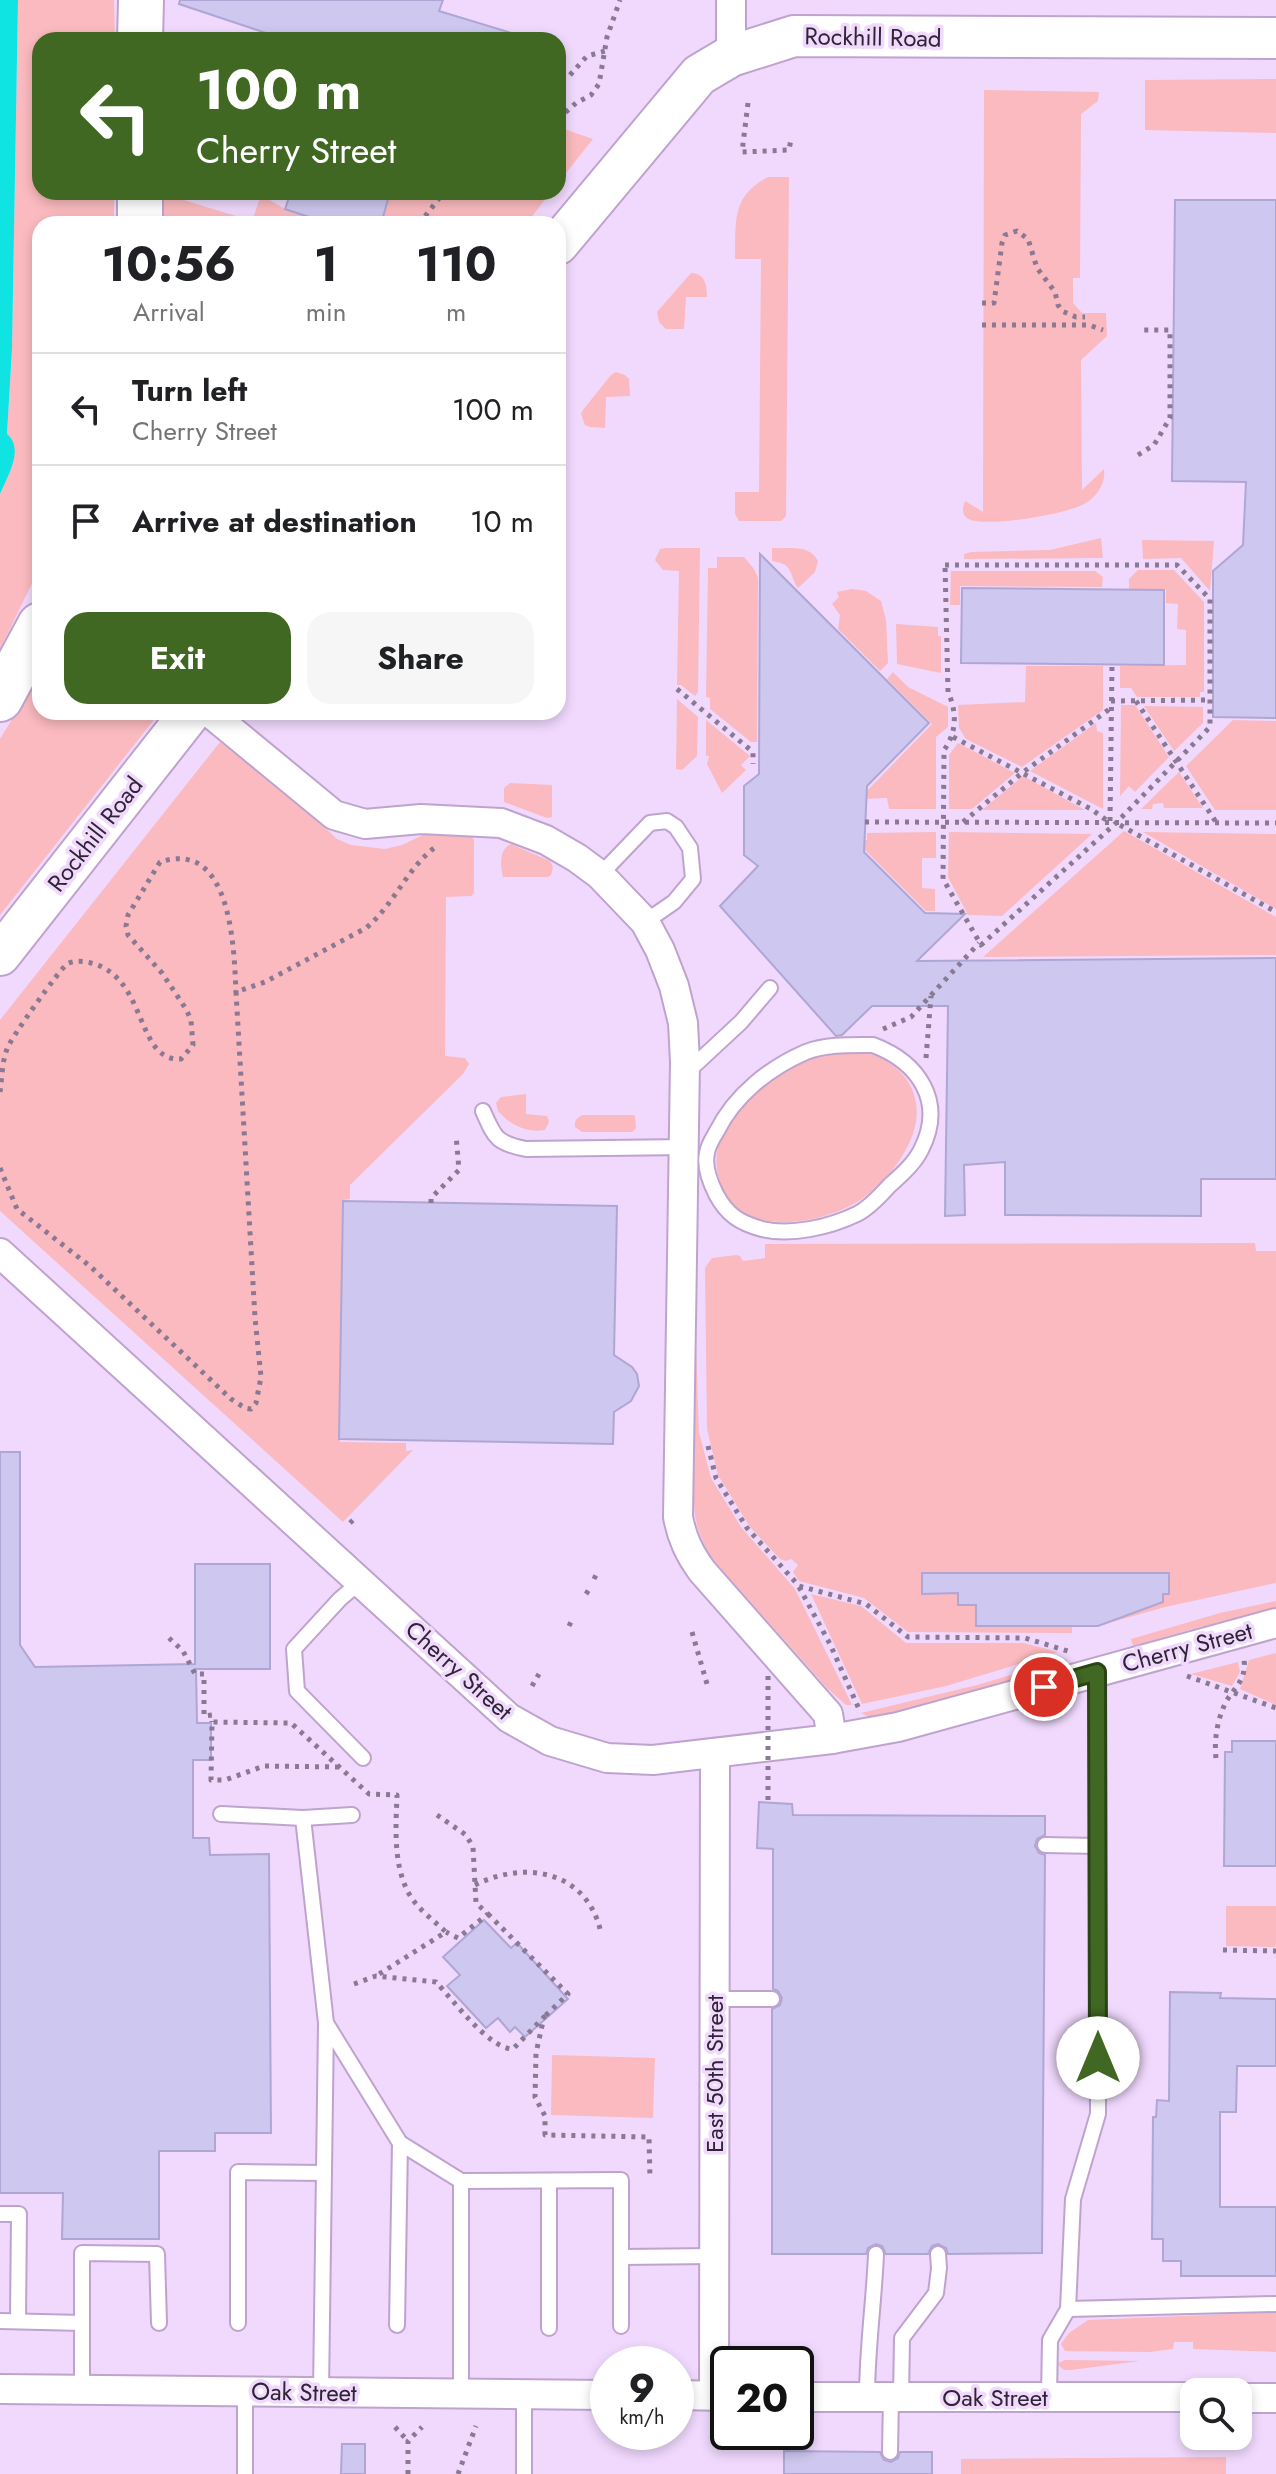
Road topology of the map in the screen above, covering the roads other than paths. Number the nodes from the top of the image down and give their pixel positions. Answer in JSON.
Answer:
{"nodes":[{"id":1,"x":141,"y":0,"type":"edge"},
{"id":2,"x":731,"y":0,"type":"edge"},
{"id":3,"x":140,"y":32,"type":"edge"},
{"id":4,"x":1276,"y":38,"type":"edge"},
{"id":5,"x":731,"y":56,"type":"junction"},
{"id":6,"x":566,"y":234,"type":"edge"},
{"id":7,"x":32,"y":640,"type":"edge"},
{"id":8,"x":0,"y":699,"type":"edge"},
{"id":9,"x":185,"y":720,"type":"edge"},
{"id":10,"x":219,"y":720,"type":"edge"},
{"id":11,"x":600,"y":875,"type":"junction"},
{"id":12,"x":645,"y":922,"type":"junction"},
{"id":13,"x":0,"y":955,"type":"edge"},
{"id":14,"x":770,"y":988,"type":"dead end"},
{"id":15,"x":685,"y":1074,"type":"junction"},
{"id":16,"x":483,"y":1111,"type":"dead end"},
{"id":17,"x":695,"y":1150,"type":"junction"},
{"id":18,"x":0,"y":1253,"type":"edge"},
{"id":19,"x":360,"y":1582,"type":"junction"},
{"id":20,"x":1276,"y":1623,"type":"edge"},
{"id":21,"x":1086,"y":1666,"type":"junction"},
{"id":22,"x":832,"y":1739,"type":"junction"},
{"id":23,"x":715,"y":1753,"type":"junction"},
{"id":24,"x":363,"y":1758,"type":"dead end"},
{"id":25,"x":221,"y":1814,"type":"dead end"},
{"id":26,"x":352,"y":1815,"type":"dead end"},
{"id":27,"x":303,"y":1818,"type":"junction"},
{"id":28,"x":1045,"y":1845,"type":"dead end"},
{"id":29,"x":1098,"y":1846,"type":"junction"},
{"id":30,"x":714,"y":1999,"type":"junction"},
{"id":31,"x":772,"y":1999,"type":"dead end"},
{"id":32,"x":326,"y":2023,"type":"junction"},
{"id":33,"x":400,"y":2143,"type":"junction"},
{"id":34,"x":324,"y":2173,"type":"junction"},
{"id":35,"x":461,"y":2181,"type":"junction"},
{"id":36,"x":549,"y":2181,"type":"junction"},
{"id":37,"x":0,"y":2214,"type":"edge"},
{"id":38,"x":876,"y":2254,"type":"dead end"},
{"id":39,"x":938,"y":2254,"type":"dead end"},
{"id":40,"x":714,"y":2256,"type":"junction"},
{"id":41,"x":621,"y":2257,"type":"junction"},
{"id":42,"x":1276,"y":2304,"type":"edge"},
{"id":43,"x":1068,"y":2309,"type":"junction"},
{"id":44,"x":0,"y":2321,"type":"edge"},
{"id":45,"x":18,"y":2321,"type":"junction"},
{"id":46,"x":82,"y":2323,"type":"junction"},
{"id":47,"x":159,"y":2323,"type":"dead end"},
{"id":48,"x":238,"y":2323,"type":"dead end"},
{"id":49,"x":397,"y":2325,"type":"dead end"},
{"id":50,"x":621,"y":2326,"type":"dead end"},
{"id":51,"x":549,"y":2328,"type":"dead end"},
{"id":52,"x":718,"y":2346,"type":"edge"},
{"id":53,"x":0,"y":2389,"type":"edge"},
{"id":54,"x":82,"y":2390,"type":"junction"},
{"id":55,"x":245,"y":2391,"type":"junction"},
{"id":56,"x":321,"y":2392,"type":"junction"},
{"id":57,"x":461,"y":2394,"type":"junction"},
{"id":58,"x":524,"y":2394,"type":"junction"},
{"id":59,"x":590,"y":2395,"type":"edge"},
{"id":60,"x":814,"y":2397,"type":"edge"},
{"id":61,"x":886,"y":2397,"type":"junction"},
{"id":62,"x":1049,"y":2397,"type":"junction"},
{"id":63,"x":1180,"y":2397,"type":"edge"},
{"id":64,"x":1252,"y":2398,"type":"edge"},
{"id":65,"x":1276,"y":2398,"type":"edge"},
{"id":66,"x":890,"y":2452,"type":"dead end"},
{"id":67,"x":245,"y":2474,"type":"edge"},
{"id":68,"x":524,"y":2474,"type":"edge"}],
"edges":[{"from":1,"to":3,"type":"highway"},
{"from":2,"to":5,"type":"street"},
{"from":4,"to":5,"type":"main road","name":"Rockhill Road"},
{"from":5,"to":6,"type":"main road","name":"Rockhill Road"},
{"from":7,"to":8,"type":"highway"},
{"from":9,"to":13,"type":"main road","name":"Rockhill Road"},
{"from":10,"to":11,"type":"street"},
{"from":11,"to":12,"type":"street"},
{"from":11,"to":12,"type":"lane"},
{"from":12,"to":15,"type":"street"},
{"from":14,"to":15,"type":"lane"},
{"from":15,"to":17,"type":"street"},
{"from":16,"to":17,"type":"lane"},
{"from":17,"to":17,"type":"lane"},
{"from":17,"to":22,"type":"street"},
{"from":18,"to":19,"type":"street","name":"Cherry Street"},
{"from":19,"to":23,"type":"street","name":"Cherry Street"},
{"from":19,"to":24,"type":"lane"},
{"from":20,"to":21,"type":"street","name":"Cherry Street"},
{"from":21,"to":22,"type":"street","name":"Cherry Street"},
{"from":21,"to":29,"type":"lane"},
{"from":22,"to":23,"type":"street","name":"Cherry Street"},
{"from":23,"to":30,"type":"street","name":"East 50th Street"},
{"from":25,"to":27,"type":"lane"},
{"from":26,"to":27,"type":"lane"},
{"from":27,"to":32,"type":"lane"},
{"from":28,"to":29,"type":"lane"},
{"from":29,"to":43,"type":"lane"},
{"from":30,"to":31,"type":"lane"},
{"from":30,"to":40,"type":"street","name":"East 50th Street"},
{"from":32,"to":33,"type":"lane"},
{"from":32,"to":34,"type":"lane"},
{"from":33,"to":35,"type":"lane"},
{"from":33,"to":49,"type":"lane"},
{"from":34,"to":48,"type":"lane"},
{"from":34,"to":56,"type":"lane"},
{"from":35,"to":36,"type":"lane"},
{"from":35,"to":57,"type":"lane"},
{"from":36,"to":41,"type":"lane"},
{"from":36,"to":51,"type":"lane"},
{"from":37,"to":45,"type":"lane"},
{"from":38,"to":61,"type":"lane"},
{"from":39,"to":61,"type":"lane"},
{"from":40,"to":41,"type":"lane"},
{"from":40,"to":52,"type":"street","name":"East 50th Street"},
{"from":41,"to":50,"type":"lane"},
{"from":42,"to":43,"type":"lane"},
{"from":43,"to":62,"type":"lane"},
{"from":44,"to":45,"type":"lane"},
{"from":45,"to":46,"type":"lane"},
{"from":46,"to":47,"type":"lane"},
{"from":46,"to":54,"type":"lane"},
{"from":53,"to":54,"type":"street","name":"Oak Street"},
{"from":54,"to":55,"type":"street","name":"Oak Street"},
{"from":55,"to":56,"type":"street","name":"Oak Street"},
{"from":55,"to":67,"type":"lane"},
{"from":56,"to":57,"type":"street","name":"Oak Street"},
{"from":57,"to":58,"type":"street","name":"Oak Street"},
{"from":58,"to":59,"type":"street","name":"Oak Street"},
{"from":58,"to":68,"type":"lane"},
{"from":60,"to":61,"type":"street","name":"Oak Street"},
{"from":61,"to":62,"type":"street","name":"Oak Street"},
{"from":61,"to":66,"type":"lane"},
{"from":62,"to":63,"type":"street","name":"Oak Street"},
{"from":64,"to":65,"type":"street"}]}
